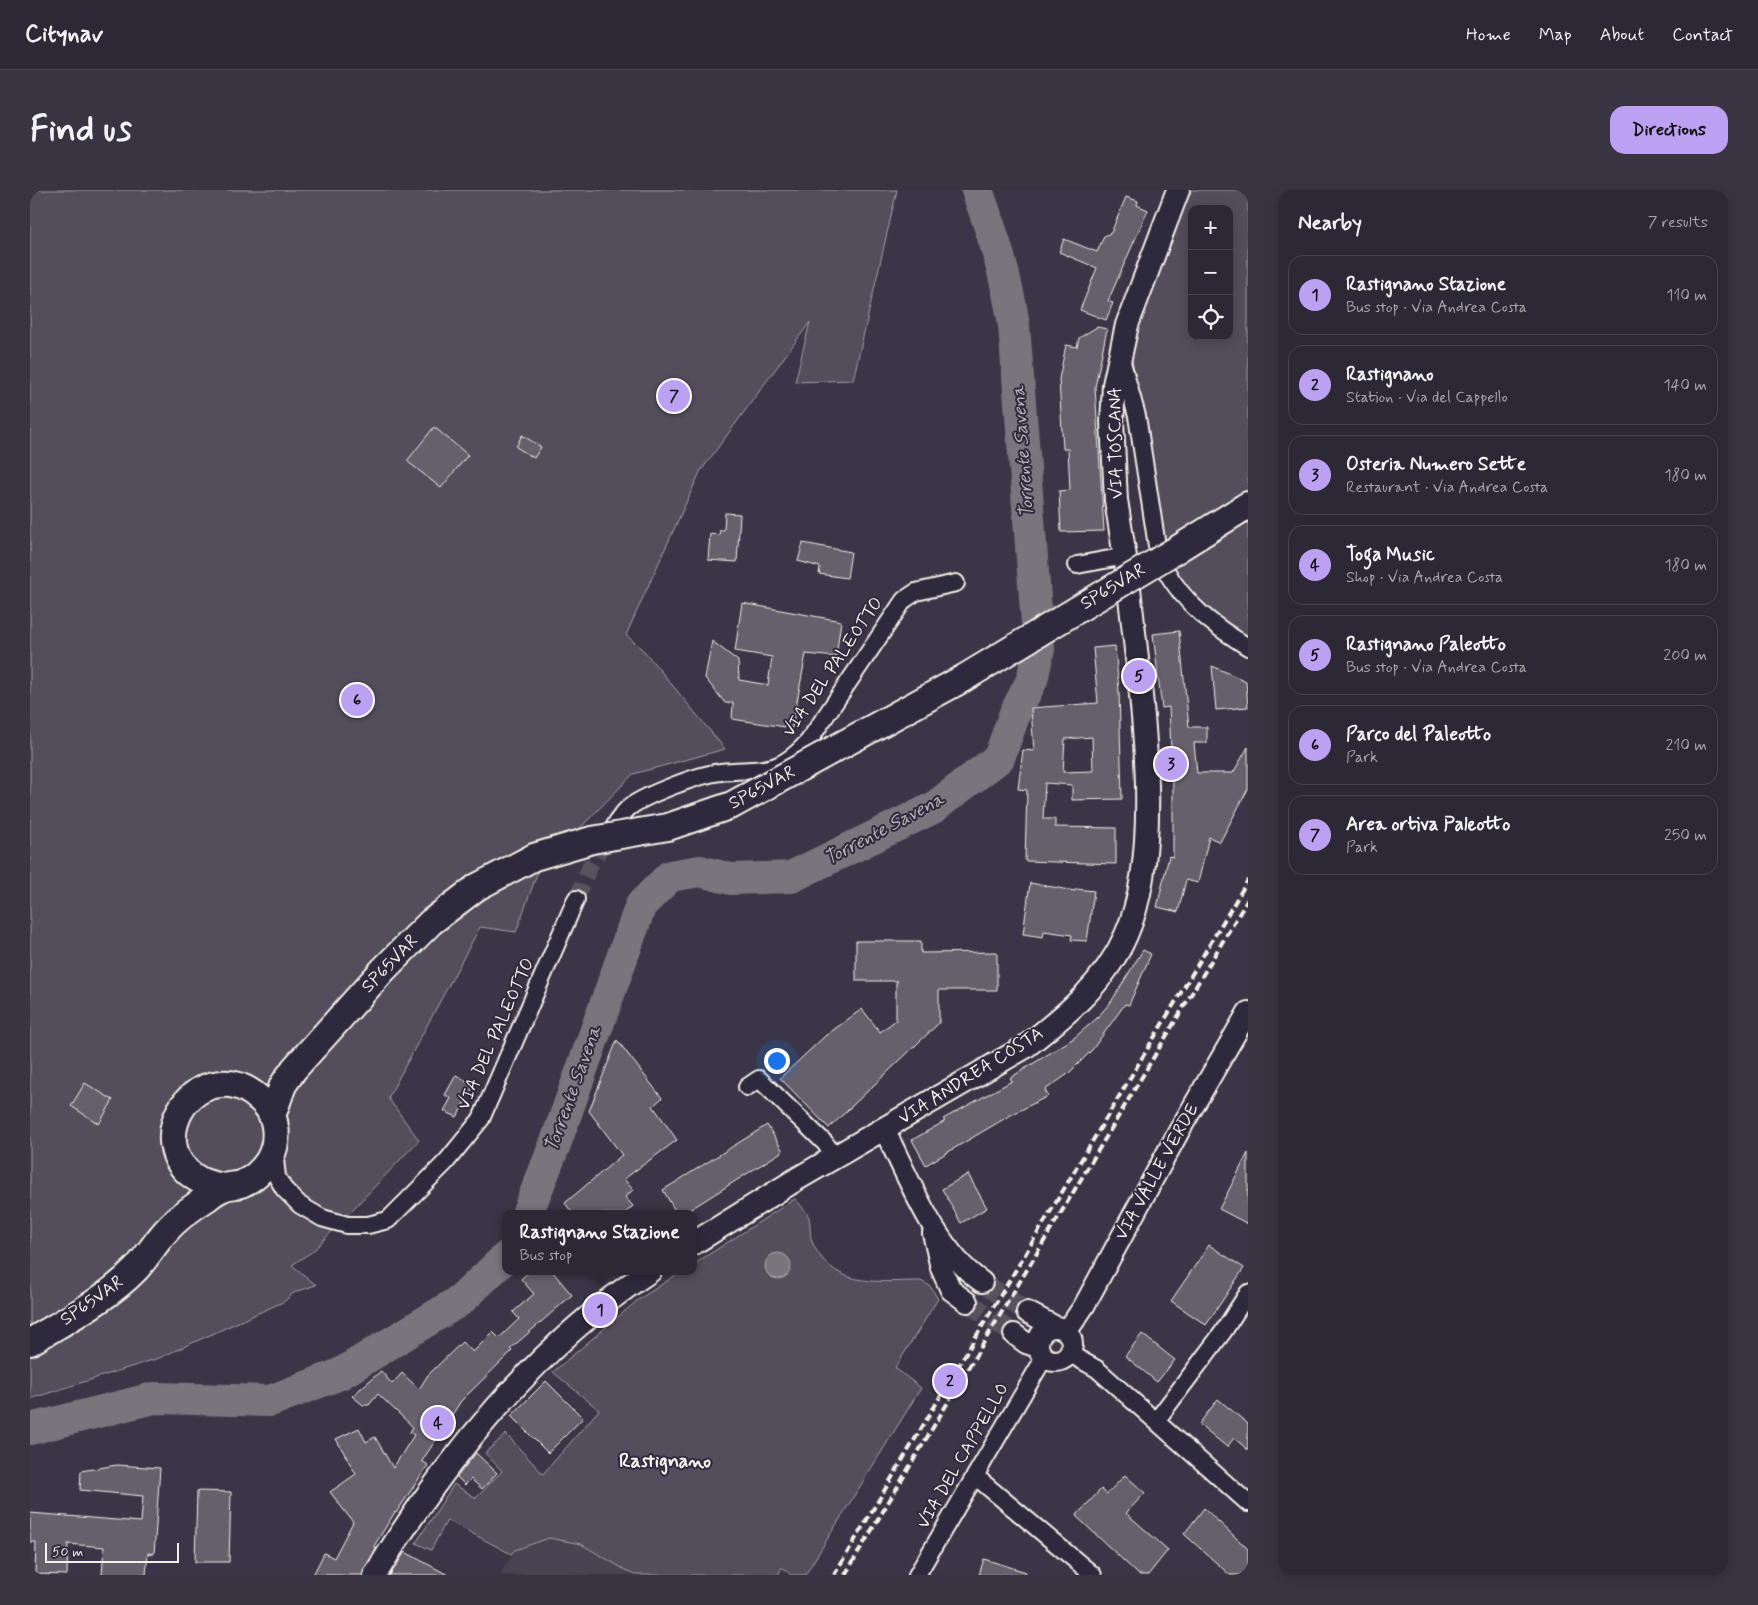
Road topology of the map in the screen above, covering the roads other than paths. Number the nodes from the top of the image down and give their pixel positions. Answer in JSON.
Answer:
{"nodes":[{"id":1,"x":1178,"y":190,"type":"edge"},
{"id":2,"x":1120,"y":354,"type":"junction"},
{"id":3,"x":1248,"y":505,"type":"edge"},
{"id":4,"x":1166,"y":555,"type":"junction"},
{"id":5,"x":1077,"y":565,"type":"dead end"},
{"id":6,"x":1127,"y":571,"type":"junction"},
{"id":7,"x":956,"y":583,"type":"dead end"},
{"id":8,"x":1248,"y":647,"type":"edge"},
{"id":9,"x":612,"y":830,"type":"tunnel mouth"},
{"id":10,"x":576,"y":899,"type":"tunnel mouth"},
{"id":11,"x":1248,"y":1012,"type":"edge"},
{"id":12,"x":294,"y":1069,"type":"junction"},
{"id":13,"x":239,"y":1086,"type":"junction"},
{"id":14,"x":747,"y":1087,"type":"dead end"},
{"id":15,"x":272,"y":1116,"type":"junction"},
{"id":16,"x":884,"y":1129,"type":"junction"},
{"id":17,"x":274,"y":1149,"type":"junction"},
{"id":18,"x":835,"y":1157,"type":"junction"},
{"id":19,"x":180,"y":1162,"type":"junction"},
{"id":20,"x":233,"y":1185,"type":"junction"},
{"id":21,"x":284,"y":1189,"type":"junction"},
{"id":22,"x":929,"y":1216,"type":"junction"},
{"id":23,"x":167,"y":1230,"type":"junction"},
{"id":24,"x":697,"y":1240,"type":"edge"},
{"id":25,"x":645,"y":1275,"type":"edge"},
{"id":26,"x":982,"y":1282,"type":"tunnel mouth"},
{"id":27,"x":1248,"y":1293,"type":"edge"},
{"id":28,"x":967,"y":1302,"type":"tunnel mouth"},
{"id":29,"x":1027,"y":1312,"type":"tunnel mouth"},
{"id":30,"x":1060,"y":1329,"type":"junction"},
{"id":31,"x":1014,"y":1334,"type":"tunnel mouth"},
{"id":32,"x":30,"y":1342,"type":"edge"},
{"id":33,"x":1041,"y":1352,"type":"junction"},
{"id":34,"x":1070,"y":1354,"type":"junction"},
{"id":35,"x":1156,"y":1421,"type":"junction"},
{"id":36,"x":975,"y":1476,"type":"junction"},
{"id":37,"x":1248,"y":1503,"type":"edge"},
{"id":38,"x":375,"y":1575,"type":"edge"},
{"id":39,"x":917,"y":1575,"type":"edge"},
{"id":40,"x":1094,"y":1575,"type":"edge"}],
"edges":[{"from":1,"to":2,"type":"main road","name":"VIA TOSCANA"},
{"from":2,"to":4,"type":"street"},
{"from":2,"to":6,"type":"main road","name":"VIA TOSCANA"},
{"from":3,"to":4,"type":"main road","name":"SP65VAR"},
{"from":4,"to":8,"type":"street"},
{"from":4,"to":12,"type":"main road","name":"SP65VAR","bridge":true},
{"from":5,"to":6,"type":"street"},
{"from":6,"to":16,"type":"main road","name":"VIA ANDREA COSTA"},
{"from":7,"to":9,"type":"street","name":"VIA DEL PALEOTTO"},
{"from":10,"to":21,"type":"street","name":"VIA DEL PALEOTTO"},
{"from":11,"to":30,"type":"street","name":"VIA VALLE VERDE"},
{"from":12,"to":13,"type":"main road"},
{"from":12,"to":15,"type":"main road"},
{"from":13,"to":15,"type":"main road"},
{"from":13,"to":19,"type":"main road"},
{"from":14,"to":18,"type":"street"},
{"from":15,"to":17,"type":"main road"},
{"from":16,"to":18,"type":"main road","name":"VIA ANDREA COSTA"},
{"from":16,"to":22,"type":"street"},
{"from":17,"to":20,"type":"main road"},
{"from":17,"to":21,"type":"street","name":"VIA DEL PALEOTTO"},
{"from":18,"to":24,"type":"main road","name":"VIA ANDREA COSTA"},
{"from":19,"to":20,"type":"main road"},
{"from":19,"to":23,"type":"main road"},
{"from":20,"to":21,"type":"street","name":"VIA DEL PALEOTTO"},
{"from":20,"to":23,"type":"main road"},
{"from":22,"to":26,"type":"street"},
{"from":22,"to":28,"type":"street"},
{"from":23,"to":32,"type":"main road","name":"SP65VAR"},
{"from":25,"to":38,"type":"main road"},
{"from":27,"to":35,"type":"street"},
{"from":29,"to":30,"type":"street"},
{"from":30,"to":33,"type":"street","name":"VIA VALLE VERDE"},
{"from":30,"to":34,"type":"street"},
{"from":31,"to":33,"type":"street"},
{"from":33,"to":34,"type":"street"},
{"from":33,"to":36,"type":"street","name":"VIA DEL CAPPELLO"},
{"from":34,"to":35,"type":"street"},
{"from":35,"to":37,"type":"street"},
{"from":36,"to":39,"type":"street","name":"VIA DEL CAPPELLO"},
{"from":36,"to":40,"type":"street"}]}
